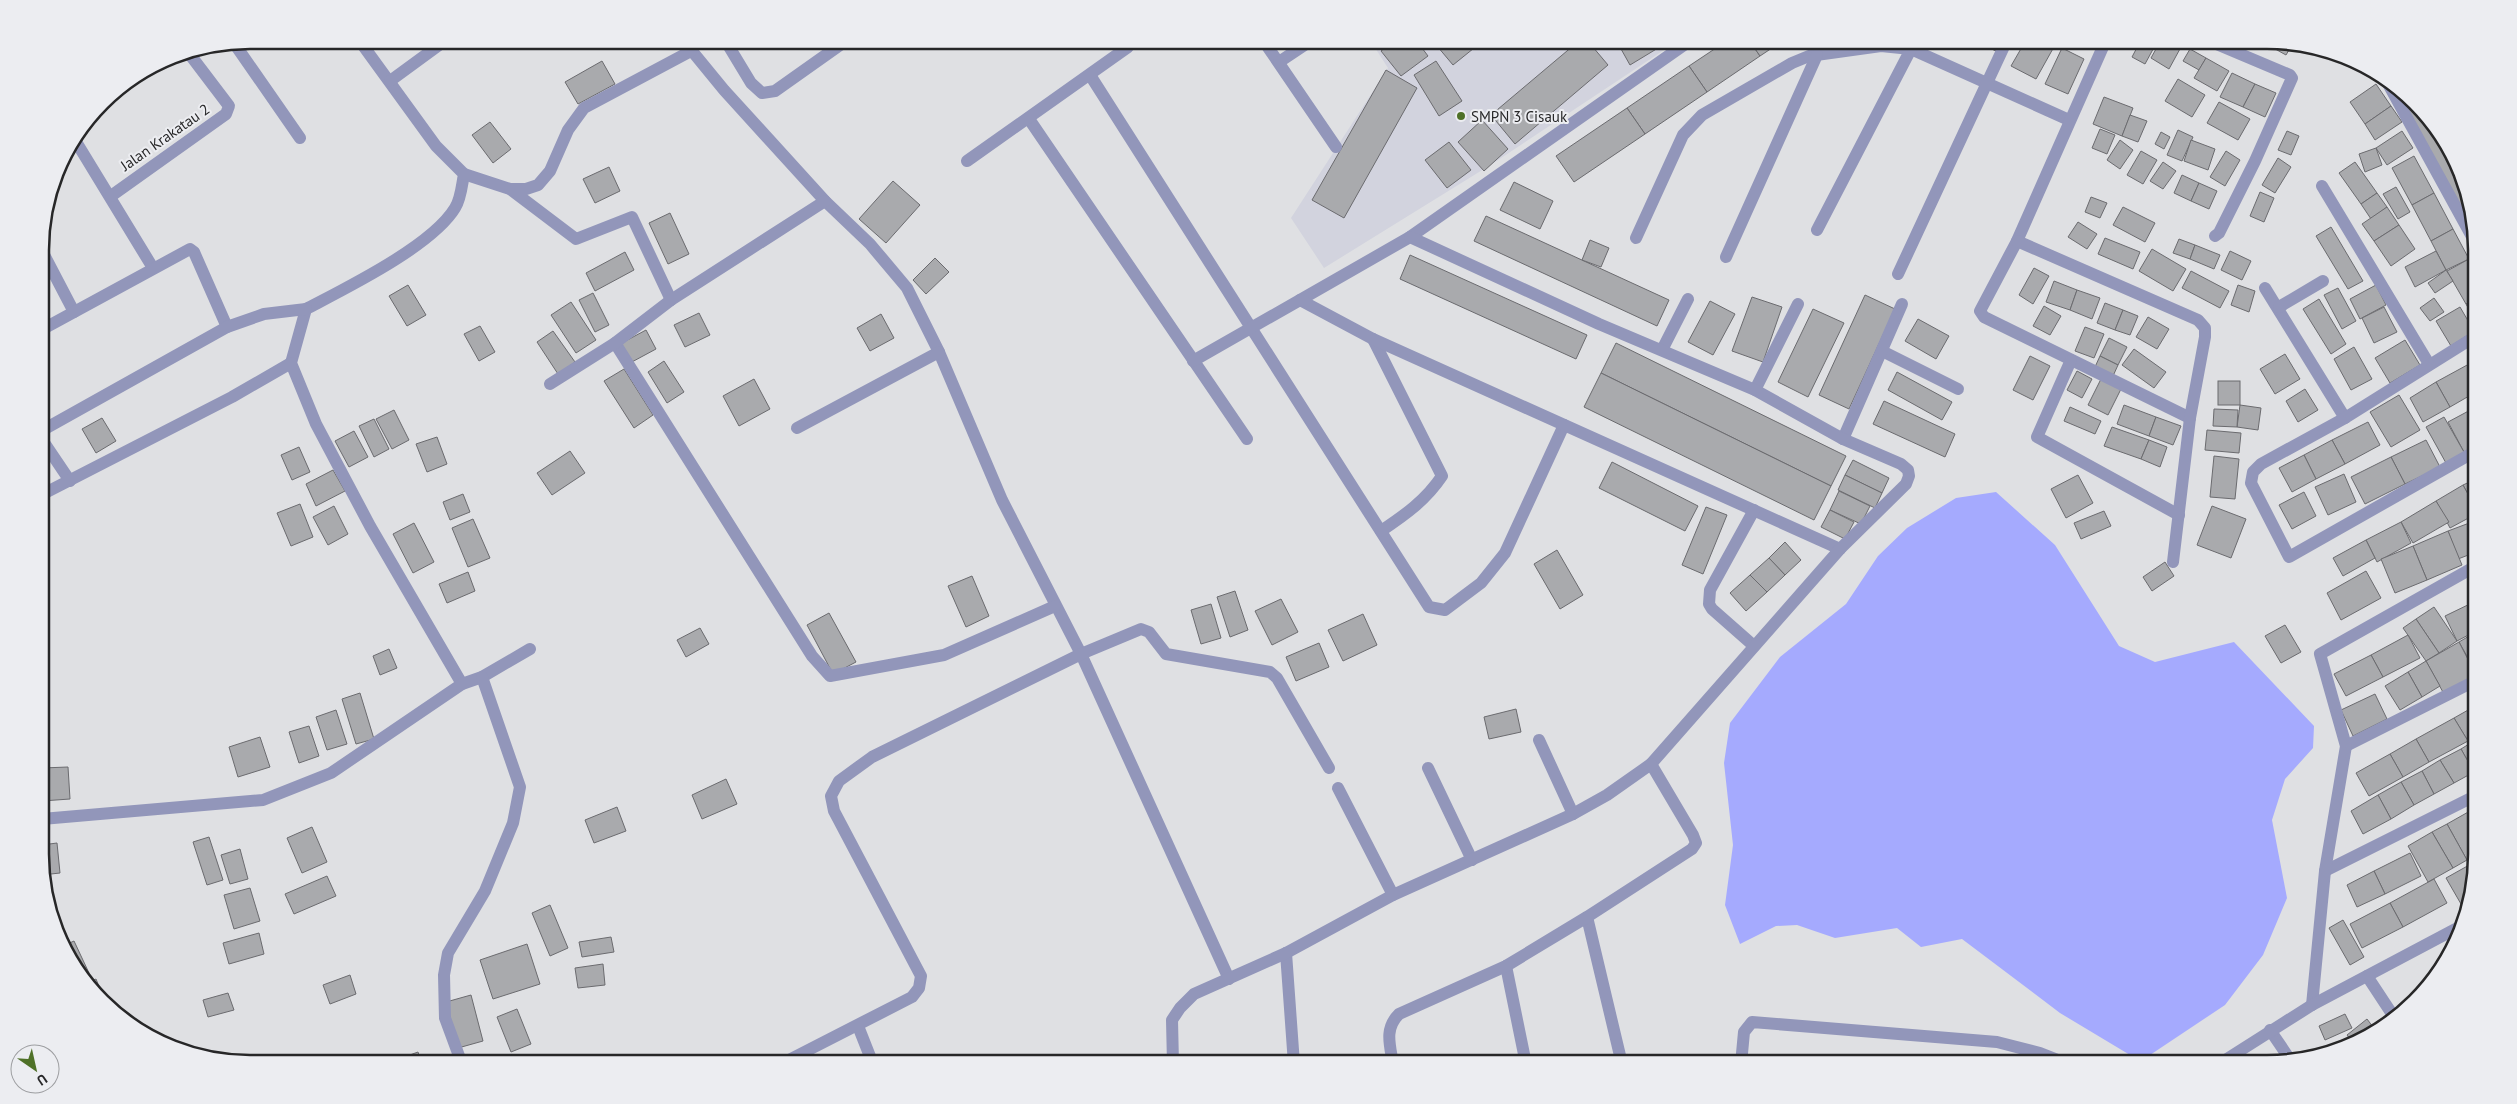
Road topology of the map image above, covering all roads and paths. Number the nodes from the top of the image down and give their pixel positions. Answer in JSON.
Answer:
{"nodes":[{"id":1,"x":238,"y":49,"type":"edge"},
{"id":2,"x":366,"y":49,"type":"edge"},
{"id":3,"x":434,"y":49,"type":"edge"},
{"id":4,"x":730,"y":49,"type":"edge"},
{"id":5,"x":834,"y":49,"type":"edge"},
{"id":6,"x":1125,"y":49,"type":"edge"},
{"id":7,"x":1270,"y":49,"type":"edge"},
{"id":8,"x":1298,"y":49,"type":"edge"},
{"id":9,"x":1669,"y":49,"type":"edge"},
{"id":10,"x":1860,"y":49,"type":"edge"},
{"id":11,"x":1911,"y":49,"type":"edge"},
{"id":12,"x":1921,"y":49,"type":"edge"},
{"id":13,"x":2003,"y":49,"type":"edge"},
{"id":14,"x":2102,"y":49,"type":"edge"},
{"id":15,"x":2228,"y":49,"type":"edge"},
{"id":16,"x":691,"y":51,"type":"joint"},
{"id":17,"x":1817,"y":55,"type":"junction"},
{"id":18,"x":192,"y":57,"type":"edge"},
{"id":19,"x":1279,"y":62,"type":"junction"},
{"id":20,"x":1090,"y":75,"type":"junction"},
{"id":21,"x":390,"y":81,"type":"junction"},
{"id":22,"x":1987,"y":82,"type":"junction"},
{"id":23,"x":2394,"y":94,"type":"edge"},
{"id":24,"x":1029,"y":119,"type":"junction"},
{"id":25,"x":2069,"y":120,"type":"junction"},
{"id":26,"x":300,"y":138,"type":"dead end"},
{"id":27,"x":78,"y":145,"type":"edge"},
{"id":28,"x":1336,"y":147,"type":"dead end"},
{"id":29,"x":967,"y":161,"type":"dead end"},
{"id":30,"x":464,"y":174,"type":"junction"},
{"id":31,"x":2322,"y":186,"type":"dead end"},
{"id":32,"x":510,"y":189,"type":"junction"},
{"id":33,"x":111,"y":196,"type":"junction"},
{"id":34,"x":826,"y":201,"type":"junction"},
{"id":35,"x":2467,"y":228,"type":"edge"},
{"id":36,"x":1817,"y":230,"type":"dead end"},
{"id":37,"x":2215,"y":236,"type":"dead end"},
{"id":38,"x":1410,"y":237,"type":"junction"},
{"id":39,"x":1636,"y":238,"type":"dead end"},
{"id":40,"x":2017,"y":241,"type":"junction"},
{"id":41,"x":1726,"y":257,"type":"dead end"},
{"id":42,"x":49,"y":264,"type":"edge"},
{"id":43,"x":153,"y":268,"type":"junction"},
{"id":44,"x":1898,"y":274,"type":"dead end"},
{"id":45,"x":2323,"y":281,"type":"dead end"},
{"id":46,"x":2265,"y":288,"type":"dead end"},
{"id":47,"x":1688,"y":298,"type":"dead end"},
{"id":48,"x":671,"y":300,"type":"junction"},
{"id":49,"x":1300,"y":300,"type":"junction"},
{"id":50,"x":1798,"y":304,"type":"dead end"},
{"id":51,"x":1902,"y":304,"type":"dead end"},
{"id":52,"x":2278,"y":307,"type":"junction"},
{"id":53,"x":306,"y":309,"type":"junction"},
{"id":54,"x":74,"y":312,"type":"junction"},
{"id":55,"x":49,"y":326,"type":"edge"},
{"id":56,"x":226,"y":327,"type":"junction"},
{"id":57,"x":1250,"y":328,"type":"junction"},
{"id":58,"x":1373,"y":339,"type":"junction"},
{"id":59,"x":2468,"y":341,"type":"edge"},
{"id":60,"x":616,"y":343,"type":"junction"},
{"id":61,"x":1662,"y":350,"type":"junction"},
{"id":62,"x":1882,"y":351,"type":"junction"},
{"id":63,"x":939,"y":352,"type":"junction"},
{"id":64,"x":2071,"y":360,"type":"junction"},
{"id":65,"x":1193,"y":361,"type":"junction"},
{"id":66,"x":291,"y":363,"type":"junction"},
{"id":67,"x":2429,"y":364,"type":"junction"},
{"id":68,"x":550,"y":384,"type":"dead end"},
{"id":69,"x":1958,"y":389,"type":"dead end"},
{"id":70,"x":1755,"y":390,"type":"junction"},
{"id":71,"x":2190,"y":418,"type":"junction"},
{"id":72,"x":2345,"y":418,"type":"junction"},
{"id":73,"x":1564,"y":426,"type":"junction"},
{"id":74,"x":49,"y":427,"type":"edge"},
{"id":75,"x":797,"y":428,"type":"dead end"},
{"id":76,"x":1247,"y":439,"type":"dead end"},
{"id":77,"x":1843,"y":439,"type":"junction"},
{"id":78,"x":49,"y":450,"type":"edge"},
{"id":79,"x":2468,"y":456,"type":"edge"},
{"id":80,"x":70,"y":481,"type":"junction"},
{"id":81,"x":49,"y":491,"type":"edge"},
{"id":82,"x":1754,"y":510,"type":"junction"},
{"id":83,"x":2178,"y":515,"type":"junction"},
{"id":84,"x":1381,"y":531,"type":"junction"},
{"id":85,"x":1840,"y":549,"type":"junction"},
{"id":86,"x":2173,"y":562,"type":"dead end"},
{"id":87,"x":2468,"y":571,"type":"edge"},
{"id":88,"x":1055,"y":606,"type":"junction"},
{"id":89,"x":1754,"y":646,"type":"junction"},
{"id":90,"x":530,"y":649,"type":"dead end"},
{"id":91,"x":1081,"y":654,"type":"junction"},
{"id":92,"x":482,"y":677,"type":"junction"},
{"id":93,"x":462,"y":684,"type":"junction"},
{"id":94,"x":2468,"y":684,"type":"edge"},
{"id":95,"x":1539,"y":740,"type":"dead end"},
{"id":96,"x":2346,"y":746,"type":"junction"},
{"id":97,"x":1651,"y":764,"type":"junction"},
{"id":98,"x":1329,"y":768,"type":"dead end"},
{"id":99,"x":1428,"y":768,"type":"dead end"},
{"id":100,"x":1338,"y":788,"type":"dead end"},
{"id":101,"x":2468,"y":800,"type":"edge"},
{"id":102,"x":1573,"y":814,"type":"junction"},
{"id":103,"x":49,"y":818,"type":"edge"},
{"id":104,"x":1472,"y":860,"type":"junction"},
{"id":105,"x":2325,"y":872,"type":"junction"},
{"id":106,"x":1393,"y":895,"type":"junction"},
{"id":107,"x":1587,"y":917,"type":"junction"},
{"id":108,"x":2453,"y":930,"type":"edge"},
{"id":109,"x":1286,"y":953,"type":"junction"},
{"id":110,"x":1506,"y":966,"type":"junction"},
{"id":111,"x":2367,"y":976,"type":"junction"},
{"id":112,"x":1229,"y":978,"type":"junction"},
{"id":113,"x":2312,"y":1005,"type":"junction"},
{"id":114,"x":2391,"y":1012,"type":"edge"},
{"id":115,"x":858,"y":1026,"type":"junction"},
{"id":116,"x":2270,"y":1030,"type":"junction"},
{"id":117,"x":459,"y":1055,"type":"edge"},
{"id":118,"x":799,"y":1055,"type":"edge"},
{"id":119,"x":869,"y":1055,"type":"edge"},
{"id":120,"x":1173,"y":1055,"type":"edge"},
{"id":121,"x":1293,"y":1055,"type":"edge"},
{"id":122,"x":1392,"y":1055,"type":"edge"},
{"id":123,"x":1524,"y":1055,"type":"edge"},
{"id":124,"x":1620,"y":1055,"type":"edge"},
{"id":125,"x":1742,"y":1055,"type":"edge"},
{"id":126,"x":2045,"y":1055,"type":"edge"},
{"id":127,"x":2232,"y":1055,"type":"edge"},
{"id":128,"x":2286,"y":1055,"type":"edge"}],
"edges":[{"from":1,"to":26,"type":"street"},
{"from":2,"to":21,"type":"street"},
{"from":3,"to":21,"type":"street"},
{"from":4,"to":5,"type":"street"},
{"from":6,"to":20,"type":"street"},
{"from":7,"to":19,"type":"street"},
{"from":8,"to":19,"type":"street"},
{"from":9,"to":38,"type":"street"},
{"from":10,"to":17,"type":"street"},
{"from":11,"to":36,"type":"street"},
{"from":12,"to":22,"type":"street"},
{"from":13,"to":22,"type":"street"},
{"from":14,"to":25,"type":"street"},
{"from":15,"to":37,"type":"street"},
{"from":16,"to":32,"type":"street"},
{"from":16,"to":34,"type":"street"},
{"from":17,"to":39,"type":"street"},
{"from":17,"to":41,"type":"street"},
{"from":18,"to":33,"type":"street","name":"Jalan Krakatau 2"},
{"from":19,"to":28,"type":"street"},
{"from":20,"to":24,"type":"street"},
{"from":20,"to":57,"type":"street"},
{"from":21,"to":30,"type":"street"},
{"from":22,"to":25,"type":"street"},
{"from":22,"to":44,"type":"street"},
{"from":23,"to":35,"type":"street"},
{"from":24,"to":29,"type":"street"},
{"from":24,"to":65,"type":"street"},
{"from":25,"to":40,"type":"street"},
{"from":27,"to":33,"type":"street"},
{"from":30,"to":32,"type":"street"},
{"from":30,"to":53,"type":"street"},
{"from":31,"to":67,"type":"street"},
{"from":32,"to":48,"type":"street"},
{"from":33,"to":43,"type":"street"},
{"from":34,"to":48,"type":"street"},
{"from":34,"to":63,"type":"street"},
{"from":38,"to":49,"type":"street"},
{"from":38,"to":61,"type":"street"},
{"from":40,"to":64,"type":"street"},
{"from":40,"to":71,"type":"street"},
{"from":42,"to":54,"type":"street"},
{"from":43,"to":54,"type":"street"},
{"from":43,"to":56,"type":"street"},
{"from":45,"to":52,"type":"street"},
{"from":46,"to":52,"type":"street"},
{"from":47,"to":61,"type":"street"},
{"from":48,"to":60,"type":"street"},
{"from":49,"to":57,"type":"street"},
{"from":49,"to":58,"type":"street"},
{"from":50,"to":70,"type":"street"},
{"from":51,"to":62,"type":"street"},
{"from":52,"to":72,"type":"street"},
{"from":53,"to":56,"type":"street"},
{"from":53,"to":66,"type":"street"},
{"from":54,"to":55,"type":"street"},
{"from":56,"to":74,"type":"street"},
{"from":57,"to":65,"type":"street"},
{"from":57,"to":84,"type":"street"},
{"from":58,"to":73,"type":"street"},
{"from":58,"to":84,"type":"street"},
{"from":59,"to":67,"type":"street"},
{"from":60,"to":68,"type":"street"},
{"from":60,"to":88,"type":"street"},
{"from":61,"to":70,"type":"street"},
{"from":62,"to":69,"type":"street"},
{"from":62,"to":77,"type":"street"},
{"from":63,"to":75,"type":"street"},
{"from":63,"to":88,"type":"street"},
{"from":64,"to":71,"type":"street"},
{"from":64,"to":83,"type":"street"},
{"from":65,"to":76,"type":"street"},
{"from":66,"to":80,"type":"street"},
{"from":66,"to":93,"type":"street"},
{"from":67,"to":72,"type":"street"},
{"from":70,"to":77,"type":"street"},
{"from":71,"to":83,"type":"street"},
{"from":72,"to":79,"type":"street"},
{"from":73,"to":82,"type":"street"},
{"from":73,"to":84,"type":"street"},
{"from":77,"to":85,"type":"street"},
{"from":78,"to":80,"type":"street"},
{"from":80,"to":81,"type":"street"},
{"from":82,"to":85,"type":"street"},
{"from":82,"to":89,"type":"street"},
{"from":83,"to":86,"type":"street"},
{"from":85,"to":89,"type":"street"},
{"from":87,"to":96,"type":"street"},
{"from":88,"to":91,"type":"street"},
{"from":89,"to":97,"type":"street"},
{"from":90,"to":92,"type":"street"},
{"from":91,"to":98,"type":"street"},
{"from":91,"to":112,"type":"street"},
{"from":91,"to":115,"type":"street"},
{"from":92,"to":93,"type":"street"},
{"from":92,"to":117,"type":"street"},
{"from":93,"to":103,"type":"street"},
{"from":94,"to":96,"type":"street"},
{"from":95,"to":102,"type":"street"},
{"from":96,"to":105,"type":"street"},
{"from":97,"to":102,"type":"street"},
{"from":97,"to":107,"type":"street"},
{"from":99,"to":104,"type":"street"},
{"from":100,"to":106,"type":"street"},
{"from":101,"to":105,"type":"street"},
{"from":102,"to":104,"type":"street"},
{"from":104,"to":106,"type":"street"},
{"from":105,"to":113,"type":"street"},
{"from":106,"to":109,"type":"street"},
{"from":107,"to":110,"type":"street"},
{"from":107,"to":124,"type":"street"},
{"from":108,"to":111,"type":"street"},
{"from":109,"to":112,"type":"street"},
{"from":109,"to":121,"type":"street"},
{"from":110,"to":122,"type":"street"},
{"from":110,"to":123,"type":"street"},
{"from":111,"to":113,"type":"street"},
{"from":111,"to":114,"type":"street"},
{"from":112,"to":120,"type":"street"},
{"from":113,"to":116,"type":"street"},
{"from":115,"to":118,"type":"street"},
{"from":115,"to":119,"type":"street"},
{"from":116,"to":127,"type":"street"},
{"from":116,"to":128,"type":"street"},
{"from":125,"to":126,"type":"street"}]}
